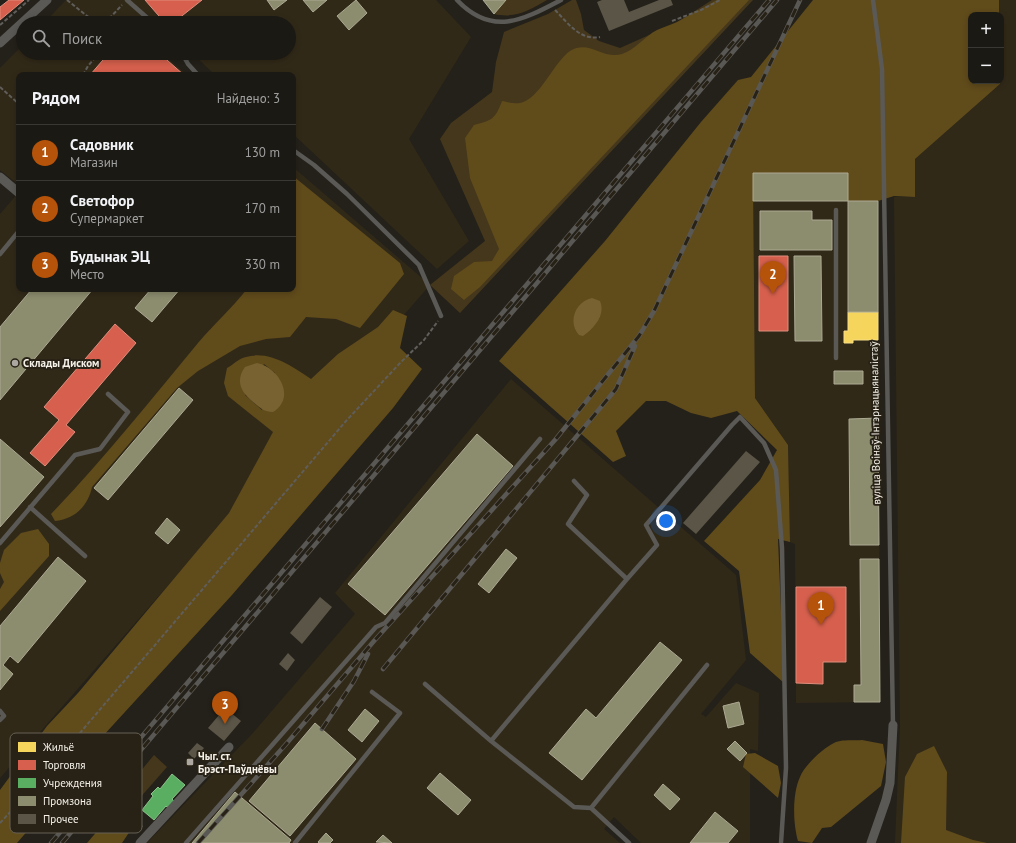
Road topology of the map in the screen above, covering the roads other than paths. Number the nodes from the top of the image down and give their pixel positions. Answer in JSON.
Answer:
{"nodes":[{"id":1,"x":47,"y":0,"type":"edge"},
{"id":2,"x":127,"y":0,"type":"edge"},
{"id":3,"x":457,"y":0,"type":"edge"},
{"id":4,"x":561,"y":0,"type":"edge"},
{"id":5,"x":873,"y":0,"type":"edge"},
{"id":6,"x":30,"y":16,"type":"edge"},
{"id":7,"x":145,"y":16,"type":"edge"},
{"id":8,"x":16,"y":28,"type":"edge"},
{"id":9,"x":0,"y":43,"type":"edge"},
{"id":10,"x":186,"y":60,"type":"edge"},
{"id":11,"x":195,"y":72,"type":"edge"},
{"id":12,"x":296,"y":152,"type":"edge"},
{"id":13,"x":0,"y":177,"type":"edge"},
{"id":14,"x":16,"y":190,"type":"edge"},
{"id":15,"x":836,"y":210,"type":"dead end"},
{"id":16,"x":16,"y":235,"type":"edge"},
{"id":17,"x":0,"y":254,"type":"edge"},
{"id":18,"x":441,"y":316,"type":"road end"},
{"id":19,"x":836,"y":358,"type":"dead end"},
{"id":20,"x":108,"y":394,"type":"dead end"},
{"id":21,"x":540,"y":439,"type":"dead end"},
{"id":22,"x":574,"y":481,"type":"dead end"},
{"id":23,"x":30,"y":507,"type":"junction"},
{"id":24,"x":0,"y":542,"type":"edge"},
{"id":25,"x":85,"y":556,"type":"dead end"},
{"id":26,"x":627,"y":579,"type":"junction"},
{"id":27,"x":707,"y":665,"type":"dead end"},
{"id":28,"x":425,"y":684,"type":"dead end"},
{"id":29,"x":372,"y":692,"type":"dead end"},
{"id":30,"x":0,"y":711,"type":"edge"},
{"id":31,"x":0,"y":720,"type":"edge"},
{"id":32,"x":893,"y":725,"type":"joint"},
{"id":33,"x":491,"y":741,"type":"junction"},
{"id":34,"x":229,"y":747,"type":"dead end"},
{"id":35,"x":591,"y":808,"type":"junction"},
{"id":36,"x":140,"y":843,"type":"edge"},
{"id":37,"x":186,"y":843,"type":"edge"},
{"id":38,"x":295,"y":843,"type":"edge"},
{"id":39,"x":629,"y":843,"type":"edge"},
{"id":40,"x":781,"y":843,"type":"edge"},
{"id":41,"x":871,"y":843,"type":"edge"}],
"edges":[{"from":1,"to":6,"type":"street"},
{"from":2,"to":7,"type":"lane"},
{"from":3,"to":4,"type":"lane"},
{"from":5,"to":32,"type":"lane","name":"вуліца Воінаў-Інтэрнацыяналістаў"},
{"from":8,"to":9,"type":"street"},
{"from":10,"to":11,"type":"lane"},
{"from":12,"to":18,"type":"lane"},
{"from":13,"to":14,"type":"street"},
{"from":15,"to":19,"type":"lane"},
{"from":16,"to":17,"type":"lane"},
{"from":20,"to":23,"type":"lane"},
{"from":21,"to":37,"type":"lane"},
{"from":22,"to":26,"type":"lane"},
{"from":23,"to":24,"type":"lane"},
{"from":23,"to":25,"type":"lane"},
{"from":26,"to":33,"type":"lane"},
{"from":26,"to":40,"type":"lane"},
{"from":27,"to":35,"type":"lane"},
{"from":28,"to":33,"type":"lane"},
{"from":29,"to":38,"type":"lane"},
{"from":30,"to":31,"type":"lane"},
{"from":32,"to":41,"type":"street","name":"вуліца Воінаў-Інтэрнацыяналістаў"},
{"from":33,"to":35,"type":"lane"},
{"from":34,"to":36,"type":"street"},
{"from":35,"to":39,"type":"lane"}]}
